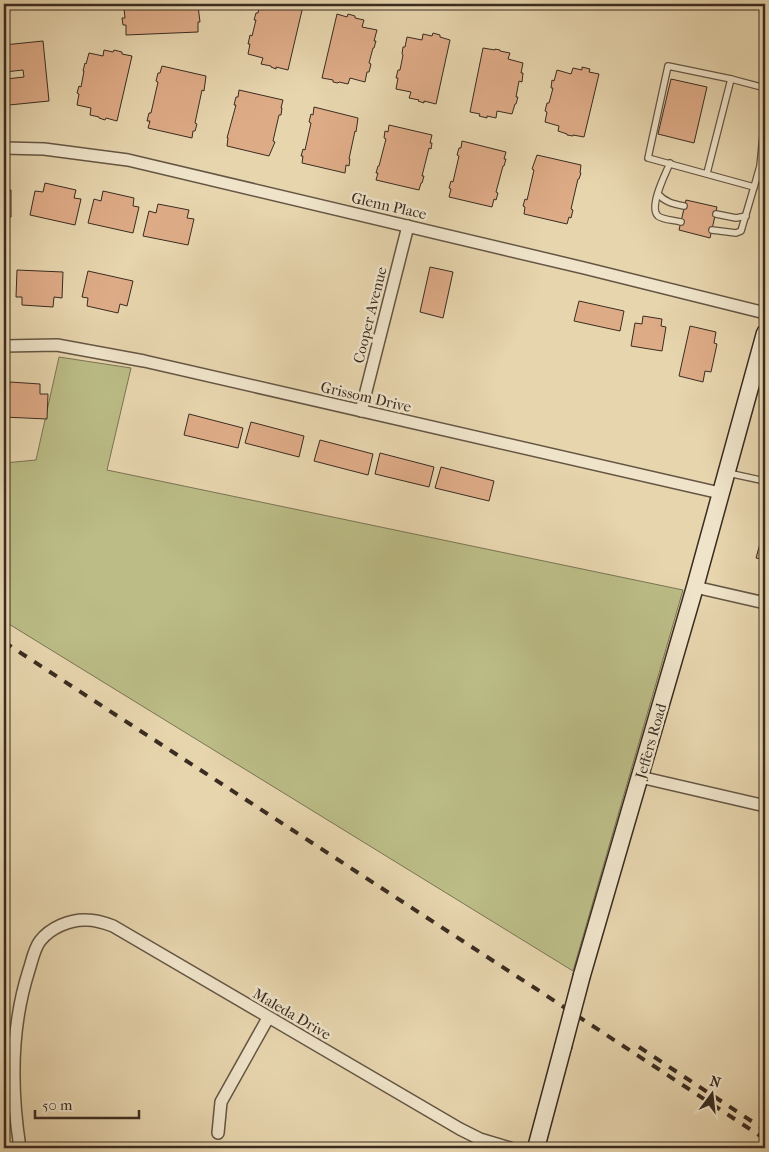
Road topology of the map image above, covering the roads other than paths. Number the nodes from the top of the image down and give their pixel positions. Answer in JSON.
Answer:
{"nodes":[{"id":1,"x":731,"y":79,"type":"junction"},
{"id":2,"x":765,"y":88,"type":"edge"},
{"id":3,"x":765,"y":115,"type":"edge"},
{"id":4,"x":4,"y":148,"type":"edge"},
{"id":5,"x":670,"y":163,"type":"junction"},
{"id":6,"x":762,"y":166,"type":"edge"},
{"id":7,"x":707,"y":173,"type":"junction"},
{"id":8,"x":754,"y":187,"type":"junction"},
{"id":9,"x":658,"y":194,"type":"junction"},
{"id":10,"x":684,"y":206,"type":"dead end"},
{"id":11,"x":716,"y":214,"type":"dead end"},
{"id":12,"x":746,"y":216,"type":"junction"},
{"id":13,"x":681,"y":222,"type":"dead end"},
{"id":14,"x":408,"y":226,"type":"junction"},
{"id":15,"x":712,"y":230,"type":"dead end"},
{"id":16,"x":765,"y":313,"type":"edge"},
{"id":17,"x":765,"y":333,"type":"edge"},
{"id":18,"x":4,"y":346,"type":"edge"},
{"id":19,"x":361,"y":411,"type":"junction"},
{"id":20,"x":726,"y":472,"type":"junction"},
{"id":21,"x":765,"y":481,"type":"edge"},
{"id":22,"x":720,"y":493,"type":"junction"},
{"id":23,"x":695,"y":587,"type":"junction"},
{"id":24,"x":765,"y":603,"type":"edge"},
{"id":25,"x":640,"y":777,"type":"junction"},
{"id":26,"x":765,"y":806,"type":"edge"},
{"id":27,"x":268,"y":1018,"type":"junction"},
{"id":28,"x":218,"y":1133,"type":"dead end"},
{"id":29,"x":20,"y":1148,"type":"edge"},
{"id":30,"x":510,"y":1148,"type":"edge"},
{"id":31,"x":536,"y":1148,"type":"edge"}],
"edges":[{"from":1,"to":2,"type":"lane"},
{"from":1,"to":5,"type":"lane"},
{"from":1,"to":7,"type":"lane"},
{"from":3,"to":6,"type":"lane"},
{"from":4,"to":14,"type":"street","name":"Glenn Place"},
{"from":5,"to":7,"type":"lane"},
{"from":5,"to":9,"type":"lane"},
{"from":6,"to":8,"type":"lane"},
{"from":7,"to":8,"type":"lane"},
{"from":8,"to":12,"type":"lane"},
{"from":9,"to":10,"type":"lane"},
{"from":9,"to":13,"type":"lane"},
{"from":11,"to":12,"type":"lane"},
{"from":12,"to":15,"type":"lane"},
{"from":14,"to":16,"type":"street","name":"Glenn Place"},
{"from":14,"to":19,"type":"street","name":"Cooper Avenue"},
{"from":17,"to":20,"type":"main road","name":"Jeffers Road"},
{"from":18,"to":19,"type":"street","name":"Grissom Drive"},
{"from":19,"to":22,"type":"street","name":"Grissom Drive"},
{"from":20,"to":21,"type":"lane"},
{"from":20,"to":22,"type":"main road","name":"Jeffers Road"},
{"from":22,"to":23,"type":"main road","name":"Jeffers Road"},
{"from":23,"to":24,"type":"street"},
{"from":23,"to":25,"type":"main road","name":"Jeffers Road"},
{"from":25,"to":26,"type":"street"},
{"from":25,"to":31,"type":"main road","name":"Jeffers Road","bridge":true},
{"from":27,"to":28,"type":"street"},
{"from":27,"to":29,"type":"street","name":"Maleda Drive"},
{"from":27,"to":30,"type":"street","name":"Maleda Drive"}]}
